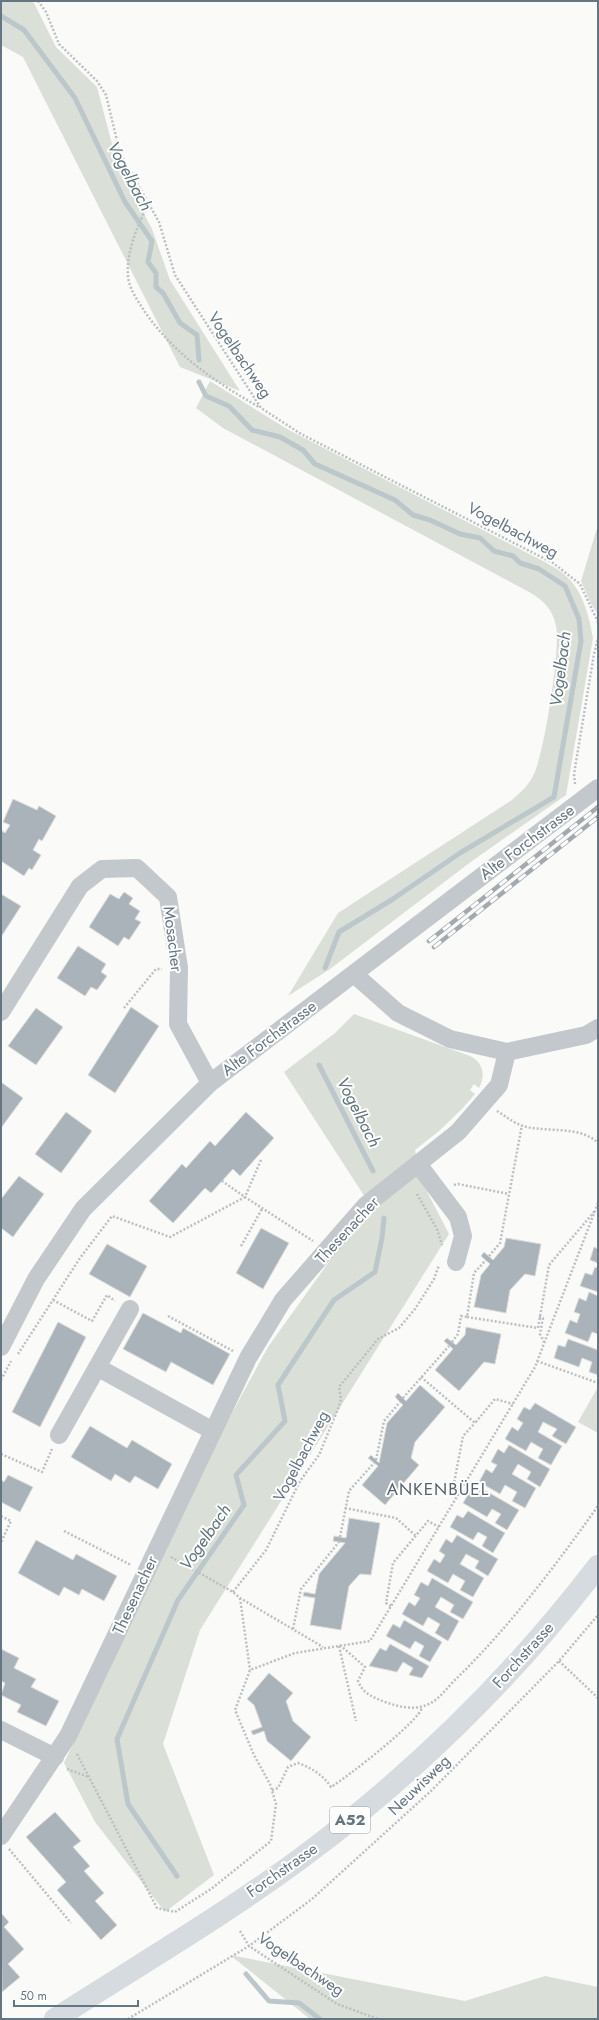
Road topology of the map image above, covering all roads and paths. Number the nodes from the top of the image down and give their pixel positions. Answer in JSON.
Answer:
{"nodes":[{"id":1,"x":38,"y":1,"type":"edge"},
{"id":2,"x":149,"y":203,"type":"junction"},
{"id":3,"x":261,"y":408,"type":"junction"},
{"id":4,"x":598,"y":622,"type":"edge"},
{"id":5,"x":598,"y":639,"type":"edge"},
{"id":6,"x":598,"y":788,"type":"edge"},
{"id":7,"x":578,"y":804,"type":"junction"},
{"id":8,"x":179,"y":968,"type":"junction"},
{"id":9,"x":354,"y":974,"type":"junction"},
{"id":10,"x":124,"y":1008,"type":"dead end"},
{"id":11,"x":1,"y":1012,"type":"edge"},
{"id":12,"x":598,"y":1028,"type":"edge"},
{"id":13,"x":507,"y":1052,"type":"junction"},
{"id":14,"x":210,"y":1083,"type":"junction"},
{"id":15,"x":483,"y":1103,"type":"junction"},
{"id":16,"x":522,"y":1125,"type":"junction"},
{"id":17,"x":598,"y":1143,"type":"edge"},
{"id":18,"x":261,"y":1160,"type":"dead end"},
{"id":19,"x":418,"y":1164,"type":"junction"},
{"id":20,"x":400,"y":1179,"type":"junction"},
{"id":21,"x":222,"y":1181,"type":"dead end"},
{"id":22,"x":439,"y":1191,"type":"junction"},
{"id":23,"x":510,"y":1194,"type":"junction"},
{"id":24,"x":245,"y":1197,"type":"junction"},
{"id":25,"x":598,"y":1203,"type":"edge"},
{"id":26,"x":262,"y":1209,"type":"junction"},
{"id":27,"x":596,"y":1209,"type":"junction"},
{"id":28,"x":241,"y":1246,"type":"dead end"},
{"id":29,"x":327,"y":1249,"type":"junction"},
{"id":30,"x":489,"y":1256,"type":"dead end"},
{"id":31,"x":447,"y":1257,"type":"junction"},
{"id":32,"x":486,"y":1260,"type":"dead end"},
{"id":33,"x":107,"y":1295,"type":"dead end"},
{"id":34,"x":53,"y":1300,"type":"junction"},
{"id":35,"x":130,"y":1309,"type":"dead end"},
{"id":36,"x":168,"y":1316,"type":"dead end"},
{"id":37,"x":467,"y":1317,"type":"junction"},
{"id":38,"x":539,"y":1317,"type":"junction"},
{"id":39,"x":452,"y":1342,"type":"dead end"},
{"id":40,"x":544,"y":1343,"type":"junction"},
{"id":41,"x":449,"y":1346,"type":"dead end"},
{"id":42,"x":7,"y":1352,"type":"edge"},
{"id":43,"x":248,"y":1358,"type":"junction"},
{"id":44,"x":537,"y":1361,"type":"junction"},
{"id":45,"x":98,"y":1367,"type":"junction"},
{"id":46,"x":421,"y":1377,"type":"junction"},
{"id":47,"x":598,"y":1383,"type":"edge"},
{"id":48,"x":403,"y":1398,"type":"dead end"},
{"id":49,"x":400,"y":1402,"type":"dead end"},
{"id":50,"x":513,"y":1404,"type":"junction"},
{"id":51,"x":475,"y":1422,"type":"junction"},
{"id":52,"x":213,"y":1431,"type":"junction"},
{"id":53,"x":59,"y":1435,"type":"joint"},
{"id":54,"x":1,"y":1454,"type":"edge"},
{"id":55,"x":460,"y":1492,"type":"junction"},
{"id":56,"x":598,"y":1506,"type":"edge"},
{"id":57,"x":345,"y":1508,"type":"junction"},
{"id":58,"x":1,"y":1516,"type":"edge"},
{"id":59,"x":439,"y":1527,"type":"junction"},
{"id":60,"x":64,"y":1531,"type":"dead end"},
{"id":61,"x":416,"y":1536,"type":"junction"},
{"id":62,"x":340,"y":1537,"type":"dead end"},
{"id":63,"x":1,"y":1542,"type":"edge"},
{"id":64,"x":339,"y":1542,"type":"dead end"},
{"id":65,"x":181,"y":1562,"type":"dead end"},
{"id":66,"x":598,"y":1566,"type":"edge"},
{"id":67,"x":145,"y":1572,"type":"junction"},
{"id":68,"x":598,"y":1585,"type":"edge"},
{"id":69,"x":233,"y":1592,"type":"junction"},
{"id":70,"x":240,"y":1598,"type":"junction"},
{"id":71,"x":391,"y":1606,"type":"junction"},
{"id":72,"x":598,"y":1615,"type":"edge"},
{"id":73,"x":293,"y":1629,"type":"junction"},
{"id":74,"x":339,"y":1645,"type":"junction"},
{"id":75,"x":324,"y":1647,"type":"junction"},
{"id":76,"x":559,"y":1661,"type":"junction"},
{"id":77,"x":250,"y":1670,"type":"junction"},
{"id":78,"x":598,"y":1698,"type":"edge"},
{"id":79,"x":422,"y":1707,"type":"junction"},
{"id":80,"x":356,"y":1720,"type":"dead end"},
{"id":81,"x":1,"y":1730,"type":"edge"},
{"id":82,"x":68,"y":1736,"type":"junction"},
{"id":83,"x":53,"y":1760,"type":"junction"},
{"id":84,"x":89,"y":1777,"type":"junction"},
{"id":85,"x":272,"y":1790,"type":"junction"},
{"id":86,"x":4,"y":1841,"type":"edge"},
{"id":87,"x":71,"y":1923,"type":"dead end"},
{"id":88,"x":240,"y":1931,"type":"dead end"},
{"id":89,"x":249,"y":1946,"type":"junction"},
{"id":90,"x":54,"y":2019,"type":"edge"},
{"id":91,"x":76,"y":2019,"type":"edge"},
{"id":92,"x":128,"y":2019,"type":"edge"},
{"id":93,"x":378,"y":2019,"type":"edge"}],
"edges":[{"from":1,"to":2,"type":"path","name":"Vogelbachweg"},
{"from":2,"to":3,"type":"path","name":"Vogelbachweg"},
{"from":2,"to":3,"type":"path"},
{"from":3,"to":4,"type":"path","name":"Vogelbachweg"},
{"from":5,"to":7,"type":"path"},
{"from":6,"to":7,"type":"street","name":"Alte Forchstrasse"},
{"from":7,"to":9,"type":"street","name":"Alte Forchstrasse"},
{"from":8,"to":10,"type":"path"},
{"from":8,"to":11,"type":"street","name":"Mosacher"},
{"from":8,"to":14,"type":"street","name":"Mosacher"},
{"from":9,"to":13,"type":"street"},
{"from":9,"to":14,"type":"street","name":"Alte Forchstrasse"},
{"from":12,"to":13,"type":"street"},
{"from":13,"to":15,"type":"street","name":"Thesenacher"},
{"from":14,"to":42,"type":"street","name":"Alte Forchstrasse"},
{"from":15,"to":16,"type":"path"},
{"from":15,"to":19,"type":"street","name":"Thesenacher"},
{"from":16,"to":17,"type":"path"},
{"from":16,"to":23,"type":"path"},
{"from":18,"to":24,"type":"path"},
{"from":19,"to":20,"type":"street","name":"Thesenacher"},
{"from":19,"to":22,"type":"street"},
{"from":20,"to":29,"type":"street","name":"Thesenacher"},
{"from":20,"to":31,"type":"path"},
{"from":21,"to":24,"type":"path"},
{"from":22,"to":23,"type":"path"},
{"from":22,"to":31,"type":"street"},
{"from":23,"to":30,"type":"path"},
{"from":24,"to":26,"type":"path"},
{"from":24,"to":34,"type":"path"},
{"from":25,"to":27,"type":"path"},
{"from":26,"to":28,"type":"path"},
{"from":26,"to":29,"type":"path"},
{"from":27,"to":38,"type":"path"},
{"from":27,"to":40,"type":"path"},
{"from":29,"to":43,"type":"street","name":"Thesenacher"},
{"from":31,"to":69,"type":"path","name":"Vogelbachweg"},
{"from":32,"to":37,"type":"path"},
{"from":33,"to":34,"type":"path"},
{"from":34,"to":42,"type":"path"},
{"from":35,"to":45,"type":"street"},
{"from":36,"to":43,"type":"path"},
{"from":37,"to":38,"type":"path"},
{"from":37,"to":39,"type":"path"},
{"from":38,"to":40,"type":"path"},
{"from":40,"to":44,"type":"path"},
{"from":41,"to":46,"type":"path"},
{"from":43,"to":52,"type":"street","name":"Thesenacher"},
{"from":44,"to":47,"type":"path"},
{"from":44,"to":50,"type":"path"},
{"from":45,"to":52,"type":"street"},
{"from":45,"to":53,"type":"street"},
{"from":46,"to":48,"type":"path"},
{"from":46,"to":51,"type":"path"},
{"from":49,"to":57,"type":"path"},
{"from":50,"to":51,"type":"path"},
{"from":50,"to":55,"type":"path"},
{"from":51,"to":55,"type":"path"},
{"from":52,"to":67,"type":"street","name":"Thesenacher"},
{"from":53,"to":54,"type":"path"},
{"from":55,"to":59,"type":"path"},
{"from":56,"to":79,"type":"path"},
{"from":57,"to":61,"type":"path"},
{"from":57,"to":62,"type":"path"},
{"from":58,"to":63,"type":"path"},
{"from":59,"to":61,"type":"path"},
{"from":59,"to":71,"type":"path"},
{"from":60,"to":67,"type":"path"},
{"from":61,"to":71,"type":"path"},
{"from":64,"to":73,"type":"path"},
{"from":65,"to":69,"type":"path"},
{"from":66,"to":90,"type":"highway","name":"Forchstrasse","number":"A52"},
{"from":67,"to":82,"type":"street","name":"Thesenacher"},
{"from":68,"to":91,"type":"highway","name":"Forchstrasse","number":"A52"},
{"from":69,"to":70,"type":"path"},
{"from":70,"to":73,"type":"path"},
{"from":70,"to":77,"type":"path"},
{"from":71,"to":74,"type":"path"},
{"from":72,"to":76,"type":"path","name":"Neuwisweg"},
{"from":73,"to":75,"type":"path"},
{"from":74,"to":75,"type":"path"},
{"from":74,"to":79,"type":"path"},
{"from":74,"to":80,"type":"path"},
{"from":75,"to":77,"type":"path"},
{"from":76,"to":78,"type":"path"},
{"from":76,"to":89,"type":"path","name":"Neuwisweg"},
{"from":77,"to":85,"type":"path"},
{"from":79,"to":85,"type":"path"},
{"from":81,"to":83,"type":"street"},
{"from":82,"to":83,"type":"street","name":"Thesenacher"},
{"from":82,"to":84,"type":"path"},
{"from":83,"to":84,"type":"path"},
{"from":83,"to":86,"type":"street","name":"Thesenacher"},
{"from":84,"to":85,"type":"path"},
{"from":86,"to":87,"type":"path"},
{"from":88,"to":89,"type":"path","name":"Vogelbachweg"},
{"from":89,"to":92,"type":"path","name":"Neuwisweg"},
{"from":89,"to":93,"type":"path","name":"Vogelbachweg"}]}
